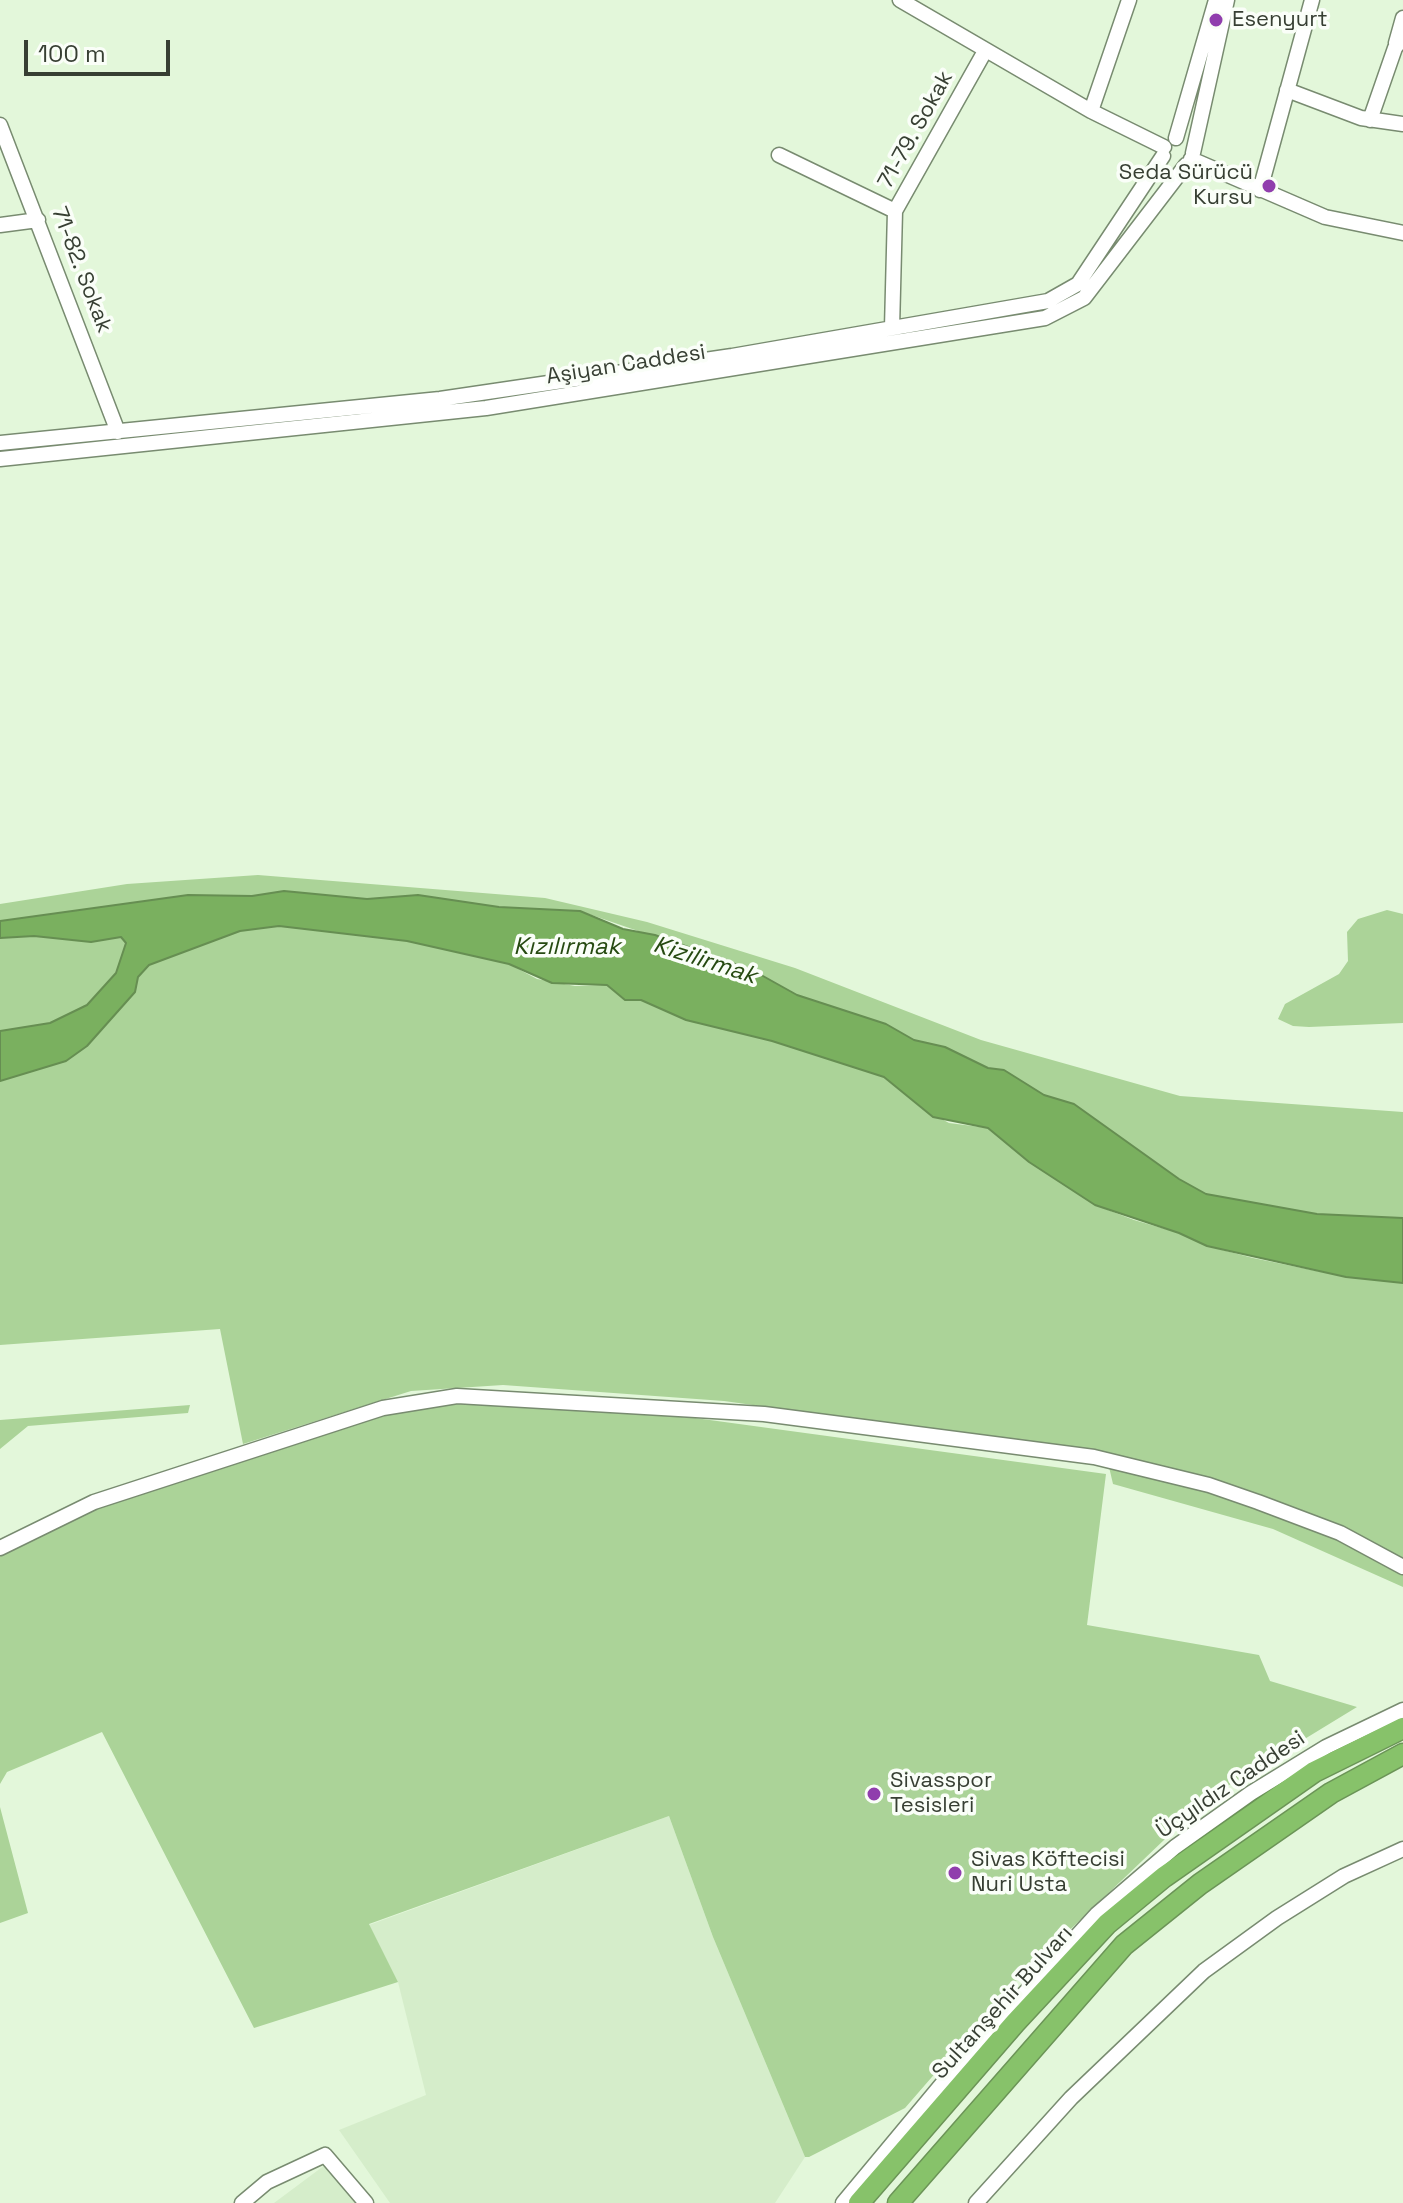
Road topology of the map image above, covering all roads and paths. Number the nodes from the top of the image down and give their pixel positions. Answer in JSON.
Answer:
{"nodes":[{"id":1,"x":900,"y":0,"type":"edge"},
{"id":2,"x":1216,"y":0,"type":"edge"},
{"id":3,"x":1227,"y":0,"type":"edge"},
{"id":4,"x":1312,"y":0,"type":"edge"},
{"id":5,"x":1124,"y":2,"type":"edge"},
{"id":6,"x":1403,"y":18,"type":"edge"},
{"id":7,"x":1399,"y":42,"type":"edge"},
{"id":8,"x":985,"y":51,"type":"junction"},
{"id":9,"x":1287,"y":90,"type":"junction"},
{"id":10,"x":1091,"y":111,"type":"junction"},
{"id":11,"x":1370,"y":120,"type":"junction"},
{"id":12,"x":1403,"y":124,"type":"edge"},
{"id":13,"x":0,"y":125,"type":"edge"},
{"id":14,"x":1168,"y":147,"type":"junction"},
{"id":15,"x":779,"y":155,"type":"dead end"},
{"id":16,"x":1190,"y":159,"type":"junction"},
{"id":17,"x":1260,"y":190,"type":"junction"},
{"id":18,"x":895,"y":211,"type":"junction"},
{"id":19,"x":38,"y":220,"type":"junction"},
{"id":20,"x":0,"y":225,"type":"edge"},
{"id":21,"x":1403,"y":233,"type":"edge"},
{"id":22,"x":892,"y":328,"type":"junction"},
{"id":23,"x":118,"y":432,"type":"junction"},
{"id":24,"x":0,"y":443,"type":"edge"},
{"id":25,"x":0,"y":459,"type":"edge"},
{"id":26,"x":0,"y":1548,"type":"edge"},
{"id":27,"x":1403,"y":1567,"type":"edge"},
{"id":28,"x":1403,"y":1710,"type":"edge"},
{"id":29,"x":1403,"y":1728,"type":"edge"},
{"id":30,"x":1403,"y":1754,"type":"edge"},
{"id":31,"x":1403,"y":1849,"type":"edge"},
{"id":32,"x":242,"y":2203,"type":"edge"},
{"id":33,"x":366,"y":2203,"type":"edge"},
{"id":34,"x":843,"y":2203,"type":"edge"},
{"id":35,"x":859,"y":2203,"type":"edge"},
{"id":36,"x":898,"y":2203,"type":"edge"},
{"id":37,"x":976,"y":2203,"type":"edge"}],
"edges":[{"from":1,"to":8,"type":"street"},
{"from":2,"to":14,"type":"street","name":"Aşiyan Caddesi"},
{"from":3,"to":16,"type":"street"},
{"from":4,"to":9,"type":"street"},
{"from":5,"to":10,"type":"street"},
{"from":6,"to":7,"type":"street"},
{"from":7,"to":11,"type":"street"},
{"from":8,"to":10,"type":"street"},
{"from":8,"to":18,"type":"street","name":"71-79. Sokak"},
{"from":9,"to":11,"type":"street"},
{"from":9,"to":17,"type":"street"},
{"from":10,"to":14,"type":"street"},
{"from":11,"to":12,"type":"street"},
{"from":13,"to":19,"type":"street","name":"71-82. Sokak"},
{"from":14,"to":16,"type":"street"},
{"from":14,"to":16,"type":"street"},
{"from":14,"to":22,"type":"street","name":"Aşiyan Caddesi"},
{"from":15,"to":18,"type":"street"},
{"from":16,"to":17,"type":"street"},
{"from":16,"to":25,"type":"street","name":"Aşiyan Caddesi"},
{"from":17,"to":21,"type":"street"},
{"from":18,"to":22,"type":"street","name":"71-79. Sokak"},
{"from":19,"to":20,"type":"street"},
{"from":19,"to":23,"type":"street","name":"71-82. Sokak"},
{"from":22,"to":23,"type":"street","name":"Aşiyan Caddesi"},
{"from":23,"to":24,"type":"street","name":"Aşiyan Caddesi"},
{"from":26,"to":27,"type":"street"},
{"from":28,"to":34,"type":"street","name":"Üçyıldız Caddesi"},
{"from":29,"to":35,"type":"highway","name":"Sultanşehir Bulvarı"},
{"from":30,"to":36,"type":"highway"},
{"from":31,"to":37,"type":"street"},
{"from":32,"to":33,"type":"street"}]}
